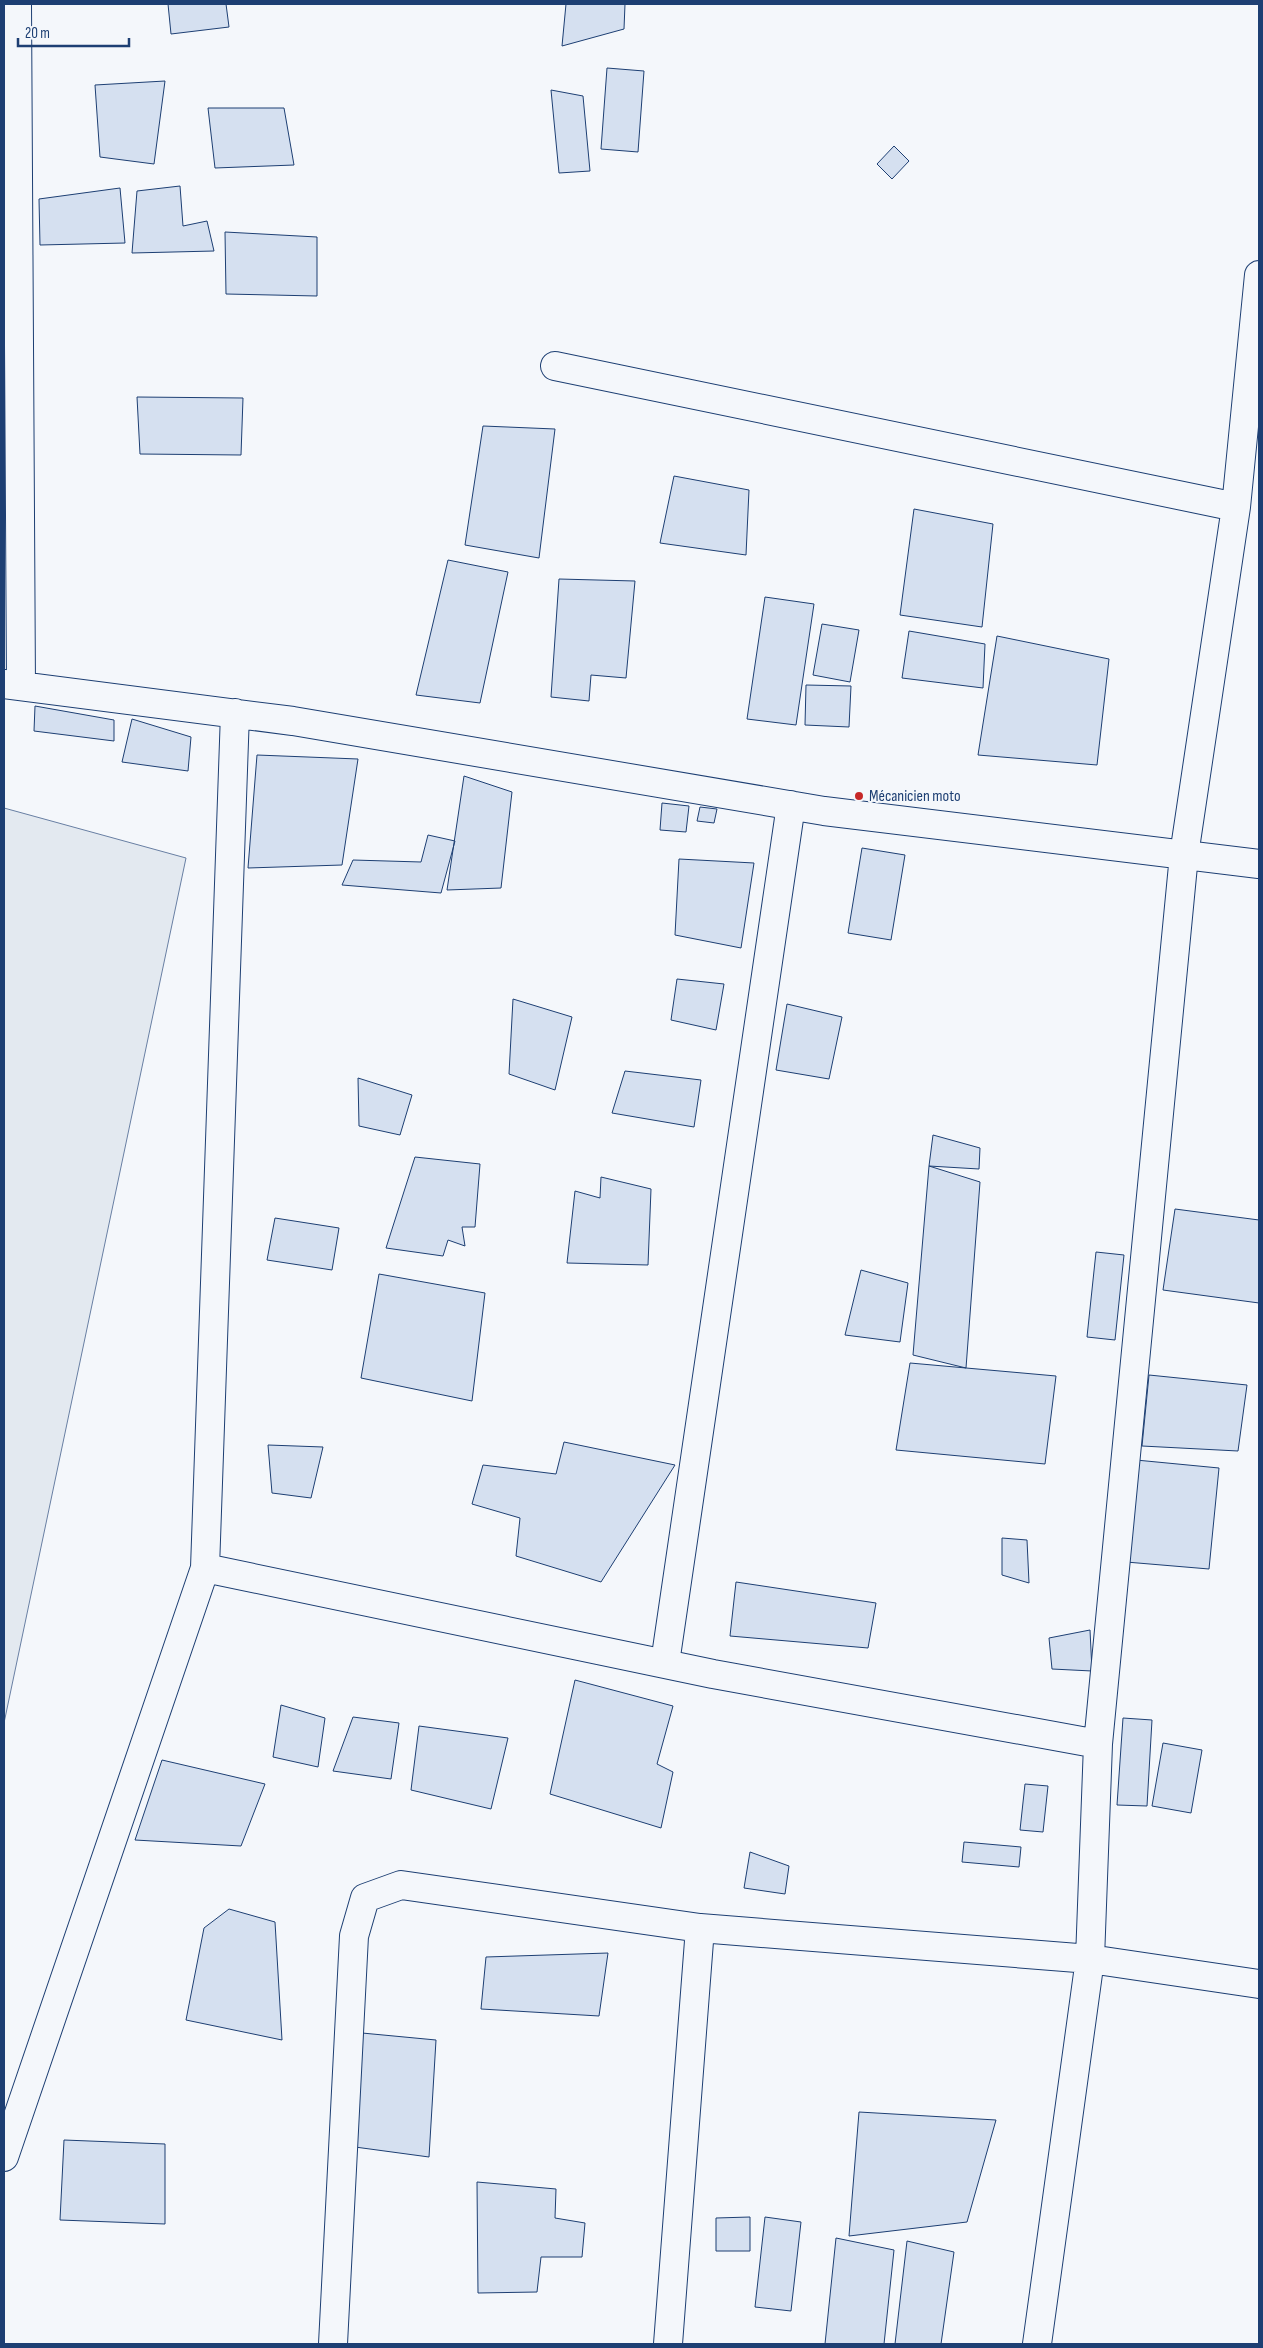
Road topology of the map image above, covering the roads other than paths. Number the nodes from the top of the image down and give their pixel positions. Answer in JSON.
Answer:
{"nodes":[{"id":1,"x":17,"y":4,"type":"edge"},
{"id":2,"x":11,"y":73,"type":"edge"},
{"id":3,"x":1259,"y":275,"type":"edge"},
{"id":4,"x":555,"y":366,"type":"dead end"},
{"id":5,"x":1236,"y":507,"type":"junction"},
{"id":6,"x":12,"y":685,"type":"edge"},
{"id":7,"x":235,"y":713,"type":"junction"},
{"id":8,"x":791,"y":805,"type":"junction"},
{"id":9,"x":1184,"y":855,"type":"junction"},
{"id":10,"x":1259,"y":864,"type":"edge"},
{"id":11,"x":205,"y":1568,"type":"junction"},
{"id":12,"x":664,"y":1663,"type":"junction"},
{"id":13,"x":1098,"y":1744,"type":"junction"},
{"id":14,"x":700,"y":1928,"type":"junction"},
{"id":15,"x":1090,"y":1959,"type":"junction"},
{"id":16,"x":1259,"y":1984,"type":"edge"},
{"id":17,"x":4,"y":2157,"type":"edge"},
{"id":18,"x":333,"y":2344,"type":"edge"},
{"id":19,"x":668,"y":2344,"type":"edge"},
{"id":20,"x":1037,"y":2344,"type":"edge"}],
"edges":[{"from":1,"to":2,"type":"street"},
{"from":2,"to":6,"type":"street"},
{"from":3,"to":5,"type":"street"},
{"from":4,"to":5,"type":"street"},
{"from":5,"to":9,"type":"street"},
{"from":6,"to":7,"type":"street"},
{"from":7,"to":8,"type":"street"},
{"from":7,"to":11,"type":"street"},
{"from":8,"to":9,"type":"street"},
{"from":8,"to":12,"type":"street"},
{"from":9,"to":10,"type":"street"},
{"from":9,"to":13,"type":"street"},
{"from":11,"to":12,"type":"street"},
{"from":11,"to":17,"type":"street"},
{"from":12,"to":13,"type":"street"},
{"from":13,"to":15,"type":"street"},
{"from":14,"to":15,"type":"street"},
{"from":14,"to":18,"type":"street"},
{"from":14,"to":19,"type":"street"},
{"from":15,"to":16,"type":"street"},
{"from":15,"to":20,"type":"street"}]}
